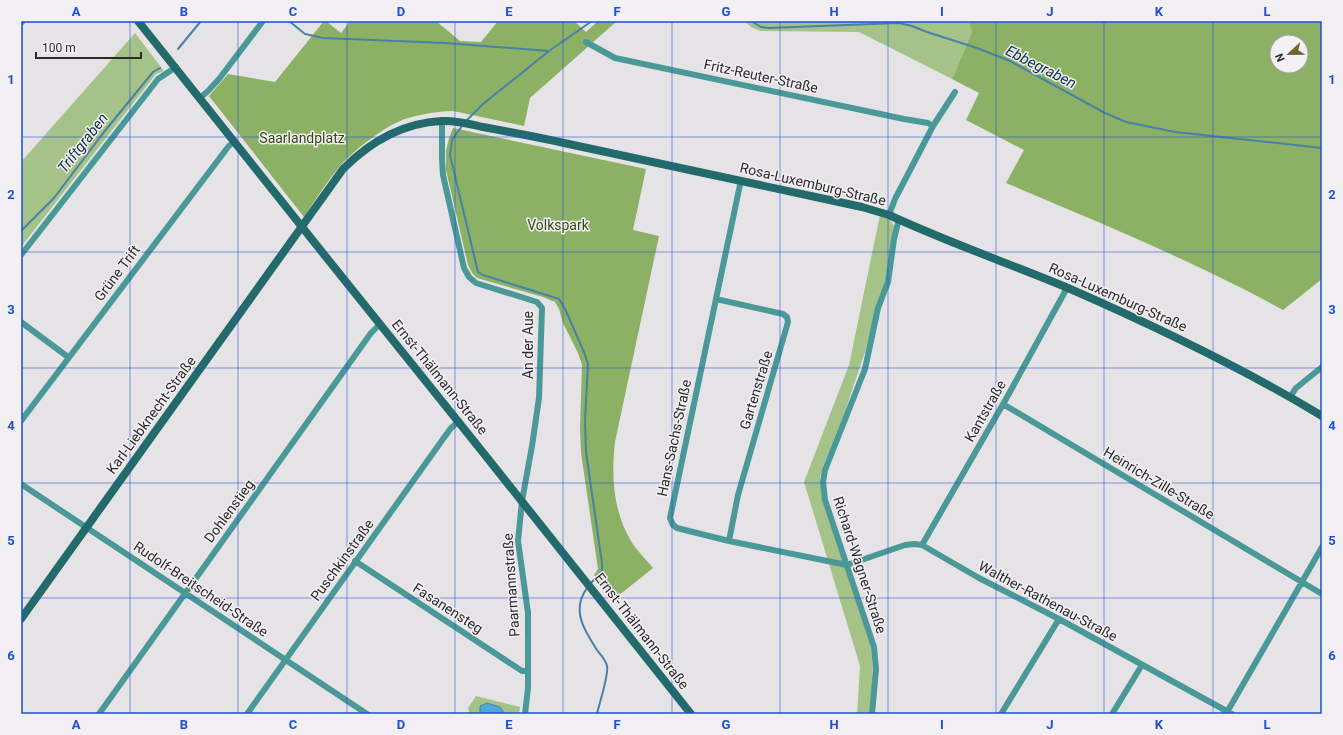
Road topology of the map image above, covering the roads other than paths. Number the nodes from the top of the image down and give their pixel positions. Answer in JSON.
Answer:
{"nodes":[{"id":1,"x":138,"y":21,"type":"edge"},
{"id":2,"x":263,"y":21,"type":"edge"},
{"id":3,"x":586,"y":42,"type":"dead end"},
{"id":4,"x":176,"y":66,"type":"junction"},
{"id":5,"x":955,"y":92,"type":"dead end"},
{"id":6,"x":200,"y":98,"type":"junction"},
{"id":7,"x":442,"y":120,"type":"junction"},
{"id":8,"x":933,"y":126,"type":"junction"},
{"id":9,"x":234,"y":141,"type":"junction"},
{"id":10,"x":741,"y":180,"type":"junction"},
{"id":11,"x":889,"y":215,"type":"junction"},
{"id":12,"x":899,"y":219,"type":"junction"},
{"id":13,"x":301,"y":226,"type":"junction"},
{"id":14,"x":21,"y":255,"type":"edge"},
{"id":15,"x":1067,"y":288,"type":"junction"},
{"id":16,"x":716,"y":299,"type":"junction"},
{"id":17,"x":21,"y":322,"type":"edge"},
{"id":18,"x":380,"y":324,"type":"junction"},
{"id":19,"x":68,"y":357,"type":"junction"},
{"id":20,"x":1322,"y":367,"type":"edge"},
{"id":21,"x":1290,"y":397,"type":"junction"},
{"id":22,"x":1003,"y":404,"type":"junction"},
{"id":23,"x":1322,"y":416,"type":"edge"},
{"id":24,"x":21,"y":421,"type":"edge"},
{"id":25,"x":459,"y":421,"type":"junction"},
{"id":26,"x":21,"y":484,"type":"edge"},
{"id":27,"x":522,"y":501,"type":"junction"},
{"id":28,"x":86,"y":527,"type":"junction"},
{"id":29,"x":729,"y":541,"type":"junction"},
{"id":30,"x":922,"y":545,"type":"junction"},
{"id":31,"x":1322,"y":547,"type":"edge"},
{"id":32,"x":355,"y":561,"type":"junction"},
{"id":33,"x":847,"y":565,"type":"junction"},
{"id":34,"x":1302,"y":582,"type":"junction"},
{"id":35,"x":185,"y":592,"type":"junction"},
{"id":36,"x":1322,"y":594,"type":"edge"},
{"id":37,"x":21,"y":619,"type":"edge"},
{"id":38,"x":1059,"y":619,"type":"junction"},
{"id":39,"x":285,"y":660,"type":"junction"},
{"id":40,"x":1142,"y":665,"type":"junction"},
{"id":41,"x":528,"y":671,"type":"junction"},
{"id":42,"x":1228,"y":713,"type":"edge"},
{"id":43,"x":99,"y":714,"type":"edge"},
{"id":44,"x":247,"y":714,"type":"edge"},
{"id":45,"x":367,"y":714,"type":"edge"},
{"id":46,"x":525,"y":714,"type":"edge"},
{"id":47,"x":691,"y":714,"type":"edge"},
{"id":48,"x":872,"y":714,"type":"edge"},
{"id":49,"x":1001,"y":714,"type":"edge"},
{"id":50,"x":1112,"y":714,"type":"edge"}],
"edges":[{"from":1,"to":4,"type":"street","name":"Ernst-Thälmann-Straße"},
{"from":2,"to":6,"type":"street"},
{"from":3,"to":8,"type":"street","name":"Fritz-Reuter-Straße"},
{"from":4,"to":6,"type":"street","name":"Ernst-Thälmann-Straße"},
{"from":4,"to":14,"type":"street"},
{"from":5,"to":8,"type":"street"},
{"from":6,"to":9,"type":"street","name":"Ernst-Thälmann-Straße"},
{"from":7,"to":10,"type":"street","name":"Rosa-Luxemburg-Straße"},
{"from":7,"to":13,"type":"street","name":"Rosa-Luxemburg-Straße"},
{"from":7,"to":27,"type":"street","name":"An der Aue"},
{"from":8,"to":11,"type":"street"},
{"from":9,"to":13,"type":"street","name":"Ernst-Thälmann-Straße"},
{"from":9,"to":19,"type":"street","name":"Grüne Trift"},
{"from":10,"to":11,"type":"street","name":"Rosa-Luxemburg-Straße"},
{"from":10,"to":16,"type":"street","name":"Hans-Sachs-Straße"},
{"from":11,"to":12,"type":"street","name":"Rosa-Luxemburg-Straße"},
{"from":12,"to":15,"type":"street","name":"Rosa-Luxemburg-Straße"},
{"from":12,"to":33,"type":"street","name":"Richard-Wagner-Straße"},
{"from":13,"to":18,"type":"street","name":"Ernst-Thälmann-Straße"},
{"from":13,"to":28,"type":"street","name":"Karl-Liebknecht-Straße"},
{"from":15,"to":21,"type":"street","name":"Rosa-Luxemburg-Straße"},
{"from":15,"to":22,"type":"street","name":"Kantstraße"},
{"from":16,"to":29,"type":"street","name":"Hans-Sachs-Straße"},
{"from":16,"to":29,"type":"street","name":"Gartenstraße"},
{"from":17,"to":19,"type":"street"},
{"from":18,"to":25,"type":"street","name":"Ernst-Thälmann-Straße"},
{"from":18,"to":35,"type":"street","name":"Dohlenstieg"},
{"from":19,"to":24,"type":"street","name":"Grüne Trift"},
{"from":20,"to":21,"type":"street"},
{"from":21,"to":23,"type":"street","name":"Rosa-Luxemburg-Straße"},
{"from":22,"to":30,"type":"street","name":"Kantstraße"},
{"from":22,"to":34,"type":"street","name":"Heinrich-Zille-Straße"},
{"from":25,"to":27,"type":"street","name":"Ernst-Thälmann-Straße"},
{"from":25,"to":32,"type":"street","name":"Puschkinstraße"},
{"from":26,"to":28,"type":"street","name":"Rudolf-Breitscheid-Straße"},
{"from":27,"to":41,"type":"street","name":"Paarmannstraße"},
{"from":27,"to":47,"type":"street","name":"Ernst-Thälmann-Straße"},
{"from":28,"to":35,"type":"street","name":"Rudolf-Breitscheid-Straße"},
{"from":28,"to":37,"type":"street","name":"Karl-Liebknecht-Straße"},
{"from":29,"to":33,"type":"street","name":"Hans-Sachs-Straße"},
{"from":30,"to":33,"type":"street"},
{"from":30,"to":38,"type":"street","name":"Walther-Rathenau-Straße"},
{"from":31,"to":34,"type":"street"},
{"from":32,"to":39,"type":"street","name":"Puschkinstraße"},
{"from":32,"to":41,"type":"street","name":"Fasanensteg"},
{"from":33,"to":48,"type":"street","name":"Richard-Wagner-Straße"},
{"from":34,"to":36,"type":"street","name":"Heinrich-Zille-Straße"},
{"from":34,"to":42,"type":"street"},
{"from":35,"to":39,"type":"street","name":"Rudolf-Breitscheid-Straße"},
{"from":35,"to":43,"type":"street","name":"Dohlenstieg"},
{"from":38,"to":40,"type":"street","name":"Walther-Rathenau-Straße"},
{"from":38,"to":49,"type":"street"},
{"from":39,"to":44,"type":"street","name":"Puschkinstraße"},
{"from":39,"to":45,"type":"street","name":"Rudolf-Breitscheid-Straße"},
{"from":40,"to":42,"type":"street","name":"Walther-Rathenau-Straße"},
{"from":40,"to":50,"type":"street"},
{"from":41,"to":46,"type":"street","name":"Paarmannstraße"}]}
